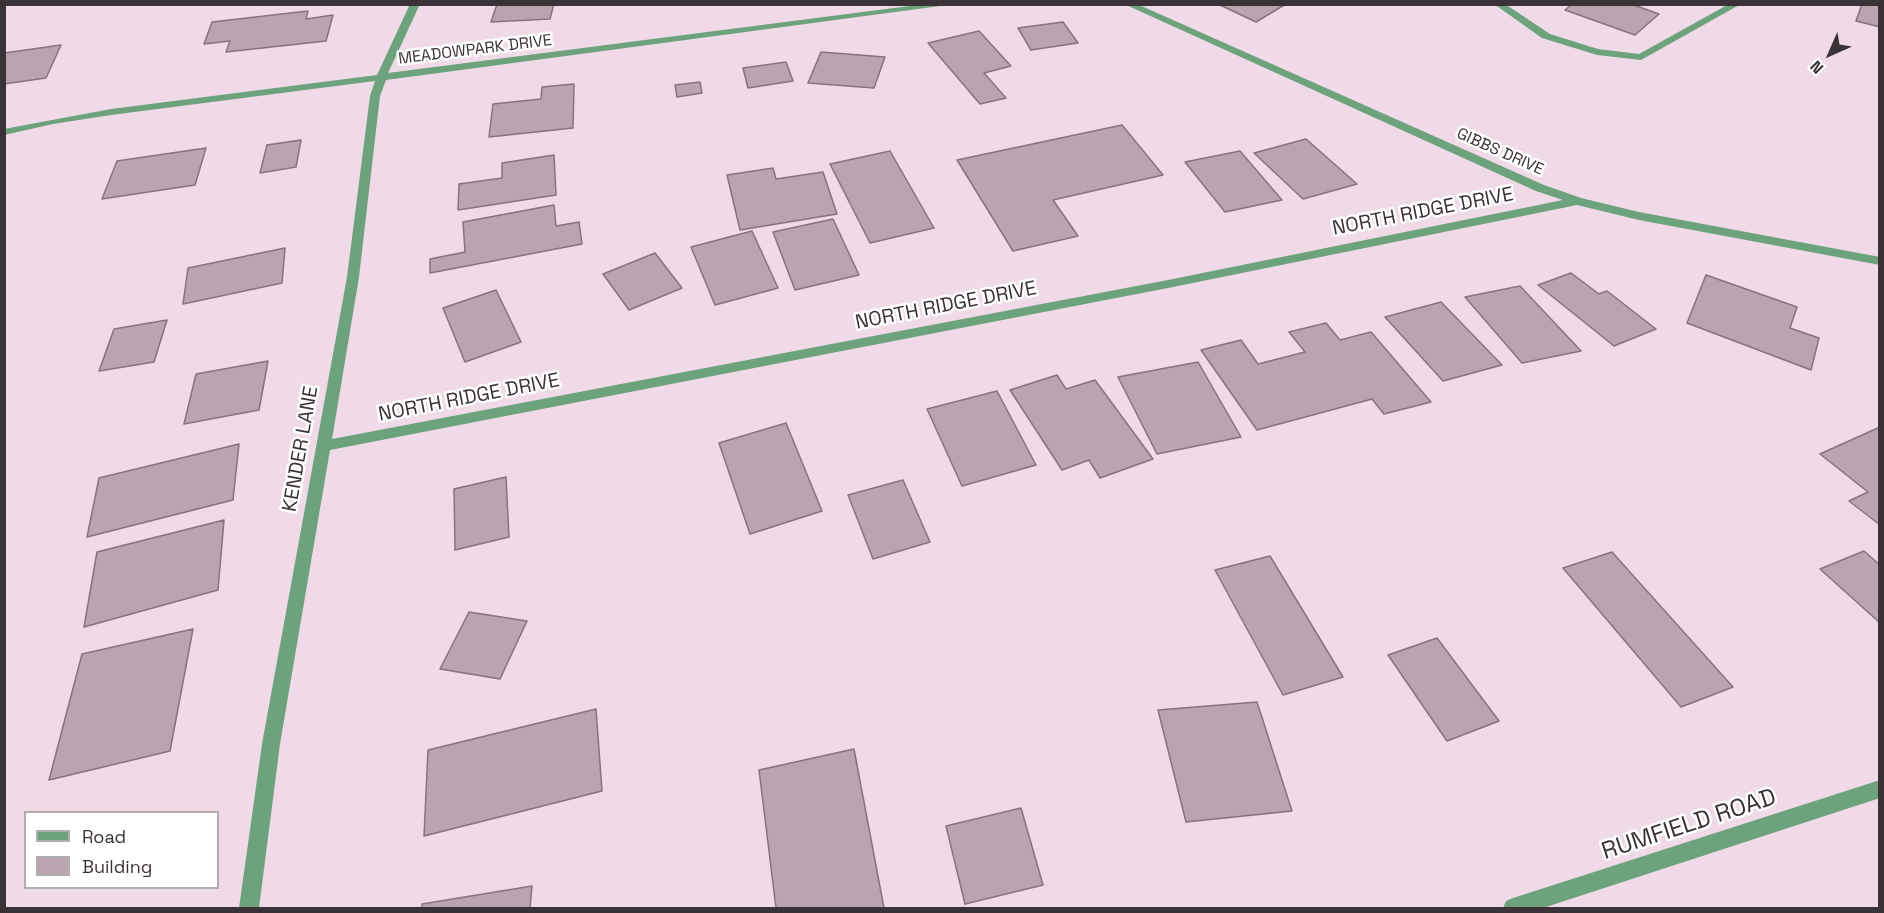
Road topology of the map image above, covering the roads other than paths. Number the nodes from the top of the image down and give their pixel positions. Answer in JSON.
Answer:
{"nodes":[{"id":1,"x":415,"y":4,"type":"edge"},
{"id":2,"x":951,"y":4,"type":"edge"},
{"id":3,"x":1128,"y":4,"type":"edge"},
{"id":4,"x":1498,"y":4,"type":"edge"},
{"id":5,"x":1737,"y":4,"type":"edge"},
{"id":6,"x":381,"y":78,"type":"junction"},
{"id":7,"x":4,"y":132,"type":"edge"},
{"id":8,"x":1577,"y":201,"type":"junction"},
{"id":9,"x":1880,"y":261,"type":"edge"},
{"id":10,"x":323,"y":447,"type":"junction"},
{"id":11,"x":1880,"y":789,"type":"edge"},
{"id":12,"x":249,"y":909,"type":"edge"},
{"id":13,"x":1514,"y":909,"type":"edge"}],
"edges":[{"from":1,"to":6,"type":"street","name":"KENDER LANE"},
{"from":2,"to":6,"type":"street","name":"MEADOWPARK DRIVE"},
{"from":3,"to":8,"type":"street","name":"GIBBS DRIVE"},
{"from":4,"to":5,"type":"street"},
{"from":6,"to":7,"type":"street","name":"MEADOWPARK DRIVE"},
{"from":6,"to":10,"type":"street","name":"KENDER LANE"},
{"from":8,"to":9,"type":"street","name":"GIBBS DRIVE"},
{"from":8,"to":10,"type":"street","name":"NORTH RIDGE DRIVE"},
{"from":10,"to":12,"type":"street","name":"KENDER LANE"},
{"from":11,"to":13,"type":"street","name":"RUMFIELD ROAD"}]}
